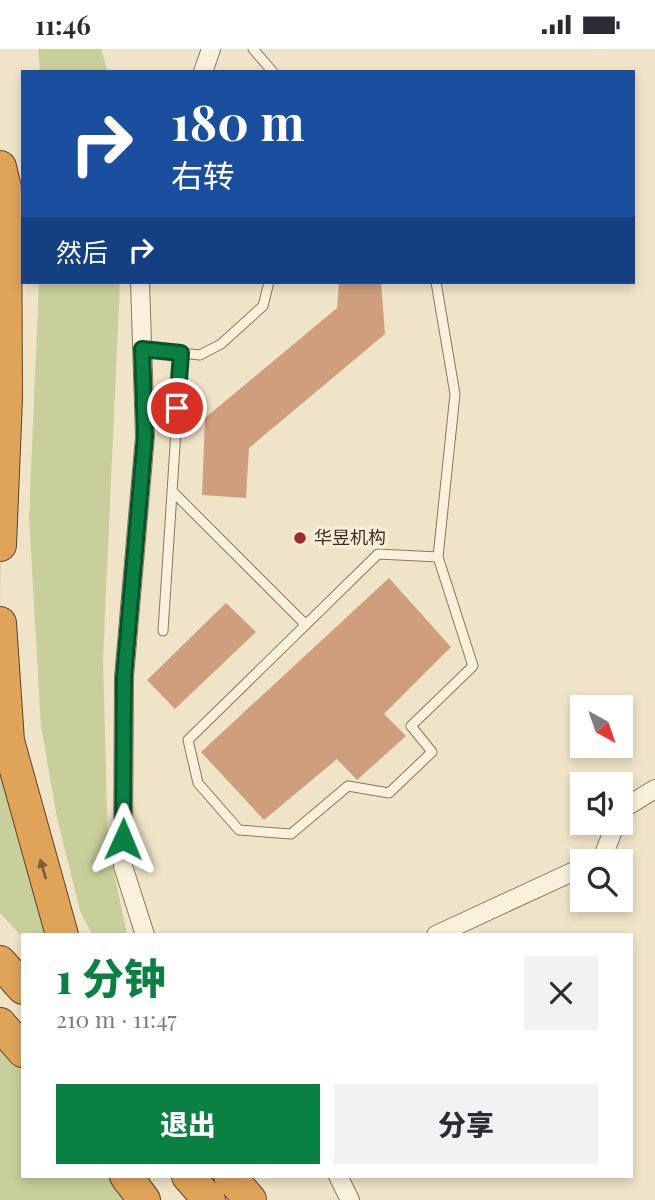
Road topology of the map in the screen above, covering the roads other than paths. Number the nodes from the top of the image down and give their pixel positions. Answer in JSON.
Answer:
{"nodes":[{"id":1,"x":211,"y":49,"type":"edge"},
{"id":2,"x":253,"y":49,"type":"edge"},
{"id":3,"x":203,"y":70,"type":"edge"},
{"id":4,"x":271,"y":70,"type":"edge"},
{"id":5,"x":0,"y":167,"type":"edge"},
{"id":6,"x":140,"y":284,"type":"edge"},
{"id":7,"x":268,"y":284,"type":"edge"},
{"id":8,"x":436,"y":284,"type":"edge"},
{"id":9,"x":142,"y":349,"type":"junction"},
{"id":10,"x":181,"y":353,"type":"junction"},
{"id":11,"x":3,"y":407,"type":"edge"},
{"id":12,"x":172,"y":491,"type":"junction"},
{"id":13,"x":0,"y":545,"type":"edge"},
{"id":14,"x":438,"y":557,"type":"junction"},
{"id":15,"x":0,"y":623,"type":"edge"},
{"id":16,"x":306,"y":625,"type":"junction"},
{"id":17,"x":163,"y":631,"type":"dead end"},
{"id":18,"x":655,"y":789,"type":"edge"},
{"id":19,"x":633,"y":803,"type":"edge"},
{"id":20,"x":570,"y":873,"type":"edge"},
{"id":21,"x":61,"y":933,"type":"edge"},
{"id":22,"x":144,"y":933,"type":"edge"},
{"id":23,"x":440,"y":933,"type":"edge"},
{"id":24,"x":0,"y":962,"type":"edge"},
{"id":25,"x":21,"y":986,"type":"edge"},
{"id":26,"x":116,"y":1178,"type":"edge"},
{"id":27,"x":127,"y":1178,"type":"edge"},
{"id":28,"x":190,"y":1178,"type":"edge"},
{"id":29,"x":201,"y":1178,"type":"edge"},
{"id":30,"x":232,"y":1178,"type":"edge"},
{"id":31,"x":339,"y":1178,"type":"edge"},
{"id":32,"x":128,"y":1200,"type":"edge"},
{"id":33,"x":144,"y":1200,"type":"edge"},
{"id":34,"x":211,"y":1200,"type":"edge"},
{"id":35,"x":250,"y":1200,"type":"edge"},
{"id":36,"x":350,"y":1200,"type":"edge"}],
"edges":[{"from":1,"to":3,"type":"street"},
{"from":2,"to":4,"type":"lane"},
{"from":5,"to":11,"type":"highway"},
{"from":6,"to":9,"type":"street"},
{"from":7,"to":10,"type":"lane"},
{"from":8,"to":14,"type":"lane"},
{"from":9,"to":10,"type":"lane"},
{"from":9,"to":22,"type":"street"},
{"from":10,"to":12,"type":"lane"},
{"from":11,"to":13,"type":"highway"},
{"from":12,"to":16,"type":"lane"},
{"from":12,"to":17,"type":"lane"},
{"from":14,"to":16,"type":"lane"},
{"from":14,"to":16,"type":"lane"},
{"from":21,"to":15,"type":"highway","one_way":true},
{"from":18,"to":19,"type":"street"},
{"from":20,"to":23,"type":"street"},
{"from":24,"to":25,"type":"highway"},
{"from":26,"to":32,"type":"highway"},
{"from":27,"to":33,"type":"highway"},
{"from":28,"to":34,"type":"highway"},
{"from":29,"to":34,"type":"highway"},
{"from":30,"to":35,"type":"highway"},
{"from":31,"to":36,"type":"street"}]}
